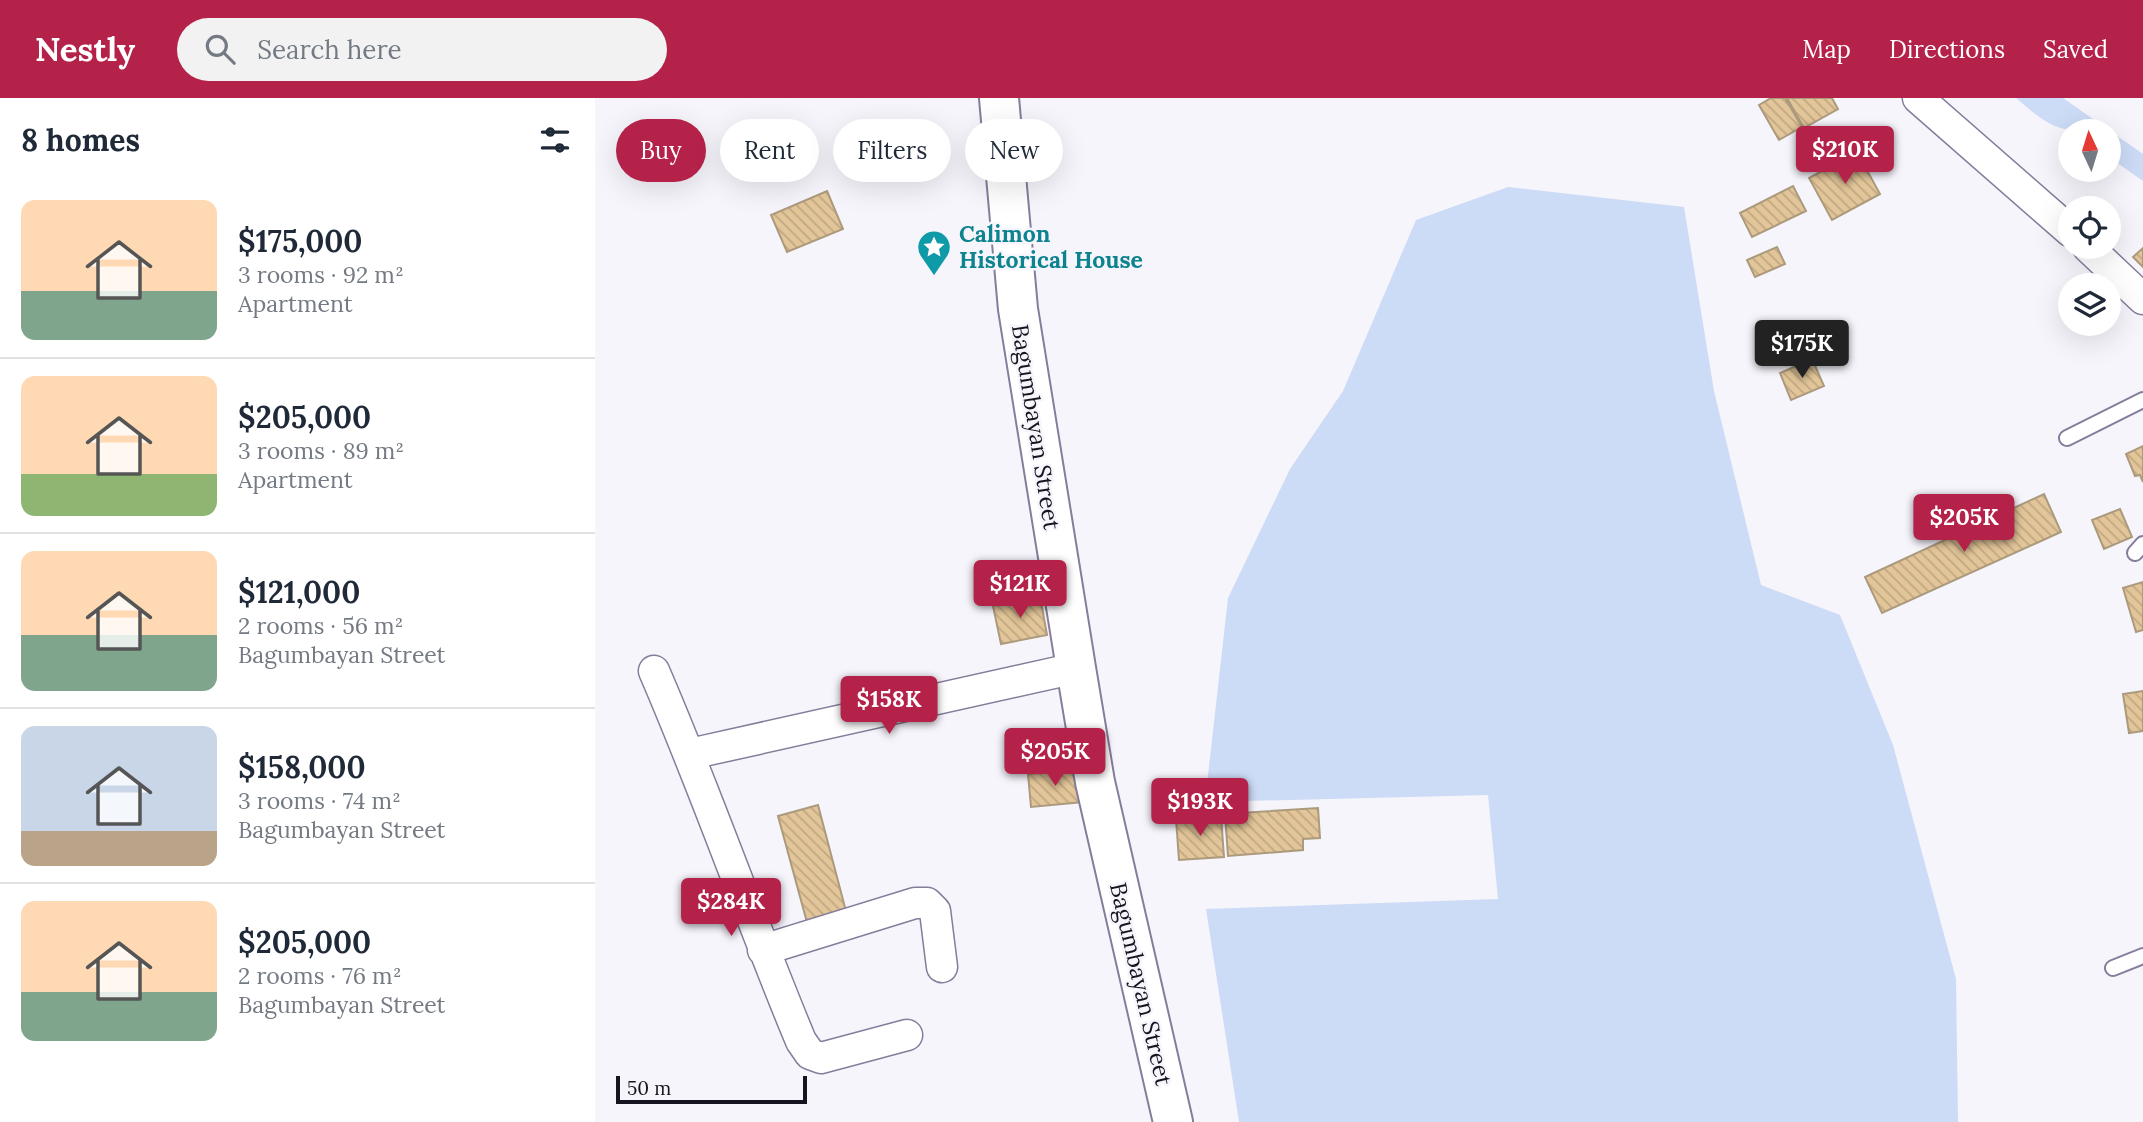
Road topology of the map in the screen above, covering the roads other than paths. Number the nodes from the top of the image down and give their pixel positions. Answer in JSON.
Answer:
{"nodes":[{"id":1,"x":999,"y":98,"type":"edge"},
{"id":2,"x":1918,"y":98,"type":"edge"},
{"id":3,"x":2058,"y":220,"type":"edge"},
{"id":4,"x":2101,"y":259,"type":"edge"},
{"id":5,"x":2143,"y":299,"type":"edge"},
{"id":6,"x":2143,"y":400,"type":"edge"},
{"id":7,"x":2067,"y":438,"type":"dead end"},
{"id":8,"x":1076,"y":668,"type":"junction"},
{"id":9,"x":654,"y":671,"type":"dead end"},
{"id":10,"x":690,"y":754,"type":"junction"},
{"id":11,"x":763,"y":950,"type":"junction"},
{"id":12,"x":2143,"y":956,"type":"edge"},
{"id":13,"x":942,"y":967,"type":"dead end"},
{"id":14,"x":2113,"y":968,"type":"dead end"},
{"id":15,"x":907,"y":1035,"type":"dead end"},
{"id":16,"x":1173,"y":1122,"type":"edge"}],
"edges":[{"from":1,"to":8,"type":"main road","name":"Bagumbayan Street"},
{"from":2,"to":3,"type":"street"},
{"from":4,"to":5,"type":"street"},
{"from":6,"to":7,"type":"lane"},
{"from":8,"to":10,"type":"street"},
{"from":8,"to":16,"type":"main road","name":"Bagumbayan Street"},
{"from":9,"to":10,"type":"street"},
{"from":10,"to":11,"type":"street"},
{"from":11,"to":13,"type":"street"},
{"from":11,"to":15,"type":"street"},
{"from":12,"to":14,"type":"lane"}]}
